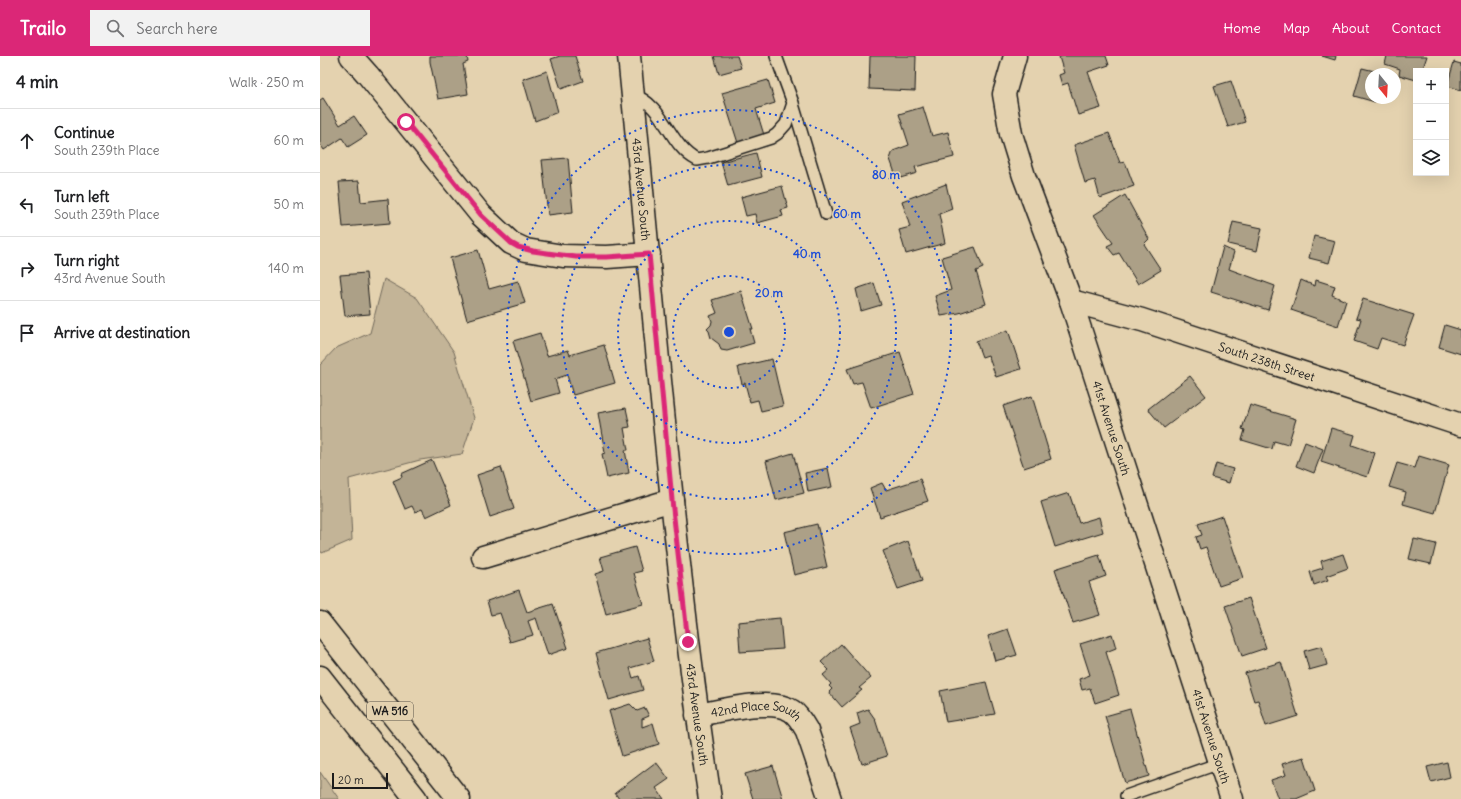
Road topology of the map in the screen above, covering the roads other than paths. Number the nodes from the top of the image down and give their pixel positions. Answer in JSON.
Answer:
{"nodes":[{"id":1,"x":351,"y":56,"type":"edge"},
{"id":2,"x":629,"y":56,"type":"edge"},
{"id":3,"x":776,"y":56,"type":"edge"},
{"id":4,"x":1014,"y":56,"type":"edge"},
{"id":5,"x":633,"y":95,"type":"junction"},
{"id":6,"x":793,"y":103,"type":"junction"},
{"id":7,"x":826,"y":214,"type":"dead end"},
{"id":8,"x":649,"y":254,"type":"junction"},
{"id":9,"x":1071,"y":301,"type":"junction"},
{"id":10,"x":1461,"y":426,"type":"edge"},
{"id":11,"x":672,"y":500,"type":"junction"},
{"id":12,"x":483,"y":557,"type":"dead end"},
{"id":13,"x":320,"y":623,"type":"edge"},
{"id":14,"x":320,"y":677,"type":"edge"},
{"id":15,"x":697,"y":715,"type":"junction"},
{"id":16,"x":1220,"y":763,"type":"junction"},
{"id":17,"x":1126,"y":796,"type":"dead end"},
{"id":18,"x":416,"y":799,"type":"edge"},
{"id":19,"x":459,"y":799,"type":"edge"},
{"id":20,"x":710,"y":799,"type":"edge"},
{"id":21,"x":830,"y":799,"type":"edge"},
{"id":22,"x":1232,"y":799,"type":"edge"}],
"edges":[{"from":1,"to":8,"type":"main road"},
{"from":2,"to":5,"type":"main road","name":"43rd Avenue South"},
{"from":3,"to":6,"type":"lane"},
{"from":4,"to":9,"type":"main road","name":"41st Avenue South"},
{"from":5,"to":6,"type":"lane"},
{"from":5,"to":8,"type":"main road","name":"43rd Avenue South"},
{"from":6,"to":7,"type":"lane"},
{"from":8,"to":11,"type":"main road","name":"43rd Avenue South"},
{"from":9,"to":10,"type":"main road","name":"South 238th Street"},
{"from":9,"to":16,"type":"main road","name":"41st Avenue South"},
{"from":11,"to":12,"type":"main road"},
{"from":11,"to":15,"type":"main road","name":"43rd Avenue South"},
{"from":13,"to":19,"type":"main road","number":"WA 516"},
{"from":14,"to":18,"type":"main road","number":"WA 516"},
{"from":15,"to":20,"type":"main road","name":"43rd Avenue South"},
{"from":15,"to":21,"type":"main road","name":"42nd Place South"},
{"from":16,"to":17,"type":"lane"},
{"from":16,"to":22,"type":"main road","name":"41st Avenue South"}]}
